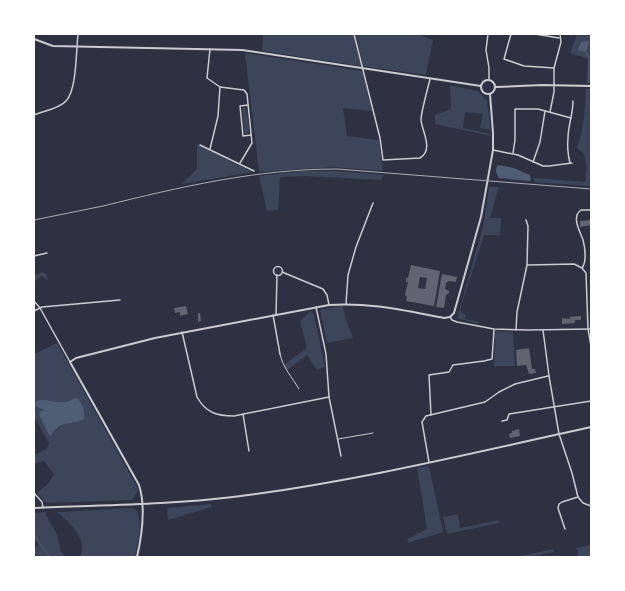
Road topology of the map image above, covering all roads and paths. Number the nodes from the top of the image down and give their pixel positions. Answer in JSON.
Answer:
{"nodes":[{"id":1,"x":78,"y":34,"type":"edge"},
{"id":2,"x":354,"y":34,"type":"edge"},
{"id":3,"x":488,"y":34,"type":"edge"},
{"id":4,"x":511,"y":34,"type":"edge"},
{"id":5,"x":535,"y":34,"type":"edge"},
{"id":6,"x":560,"y":34,"type":"edge"},
{"id":7,"x":559,"y":38,"type":"junction"},
{"id":8,"x":34,"y":39,"type":"edge"},
{"id":9,"x":76,"y":47,"type":"junction"},
{"id":10,"x":210,"y":49,"type":"junction"},
{"id":11,"x":362,"y":68,"type":"junction"},
{"id":12,"x":554,"y":68,"type":"junction"},
{"id":13,"x":430,"y":78,"type":"junction"},
{"id":14,"x":489,"y":79,"type":"junction"},
{"id":15,"x":554,"y":85,"type":"junction"},
{"id":16,"x":481,"y":86,"type":"junction"},
{"id":17,"x":591,"y":86,"type":"edge"},
{"id":18,"x":220,"y":87,"type":"junction"},
{"id":19,"x":496,"y":87,"type":"junction"},
{"id":20,"x":490,"y":94,"type":"junction"},
{"id":21,"x":573,"y":101,"type":"dead end"},
{"id":22,"x":248,"y":105,"type":"junction"},
{"id":23,"x":545,"y":111,"type":"junction"},
{"id":24,"x":550,"y":112,"type":"junction"},
{"id":25,"x":34,"y":115,"type":"edge"},
{"id":26,"x":572,"y":118,"type":"junction"},
{"id":27,"x":251,"y":135,"type":"junction"},
{"id":28,"x":200,"y":145,"type":"dead end"},
{"id":29,"x":210,"y":149,"type":"junction"},
{"id":30,"x":493,"y":150,"type":"junction"},
{"id":31,"x":513,"y":153,"type":"junction"},
{"id":32,"x":533,"y":162,"type":"junction"},
{"id":33,"x":240,"y":163,"type":"junction"},
{"id":34,"x":254,"y":171,"type":"dead end"},
{"id":35,"x":373,"y":203,"type":"dead end"},
{"id":36,"x":591,"y":210,"type":"edge"},
{"id":37,"x":526,"y":220,"type":"dead end"},
{"id":38,"x":47,"y":253,"type":"dead end"},
{"id":39,"x":34,"y":256,"type":"edge"},
{"id":40,"x":527,"y":265,"type":"junction"},
{"id":41,"x":582,"y":268,"type":"junction"},
{"id":42,"x":282,"y":272,"type":"junction"},
{"id":43,"x":277,"y":275,"type":"junction"},
{"id":44,"x":120,"y":300,"type":"dead end"},
{"id":45,"x":34,"y":301,"type":"edge"},
{"id":46,"x":346,"y":304,"type":"junction"},
{"id":47,"x":329,"y":305,"type":"junction"},
{"id":48,"x":316,"y":307,"type":"junction"},
{"id":49,"x":40,"y":308,"type":"junction"},
{"id":50,"x":34,"y":311,"type":"edge"},
{"id":51,"x":274,"y":315,"type":"junction"},
{"id":52,"x":450,"y":317,"type":"junction"},
{"id":53,"x":494,"y":329,"type":"junction"},
{"id":54,"x":590,"y":329,"type":"edge"},
{"id":55,"x":516,"y":330,"type":"junction"},
{"id":56,"x":543,"y":330,"type":"junction"},
{"id":57,"x":182,"y":332,"type":"junction"},
{"id":58,"x":591,"y":346,"type":"edge"},
{"id":59,"x":280,"y":354,"type":"joint"},
{"id":60,"x":70,"y":362,"type":"junction"},
{"id":61,"x":549,"y":376,"type":"junction"},
{"id":62,"x":299,"y":388,"type":"dead end"},
{"id":63,"x":330,"y":397,"type":"junction"},
{"id":64,"x":591,"y":401,"type":"edge"},
{"id":65,"x":554,"y":406,"type":"junction"},
{"id":66,"x":243,"y":414,"type":"junction"},
{"id":67,"x":431,"y":415,"type":"junction"},
{"id":68,"x":502,"y":421,"type":"dead end"},
{"id":69,"x":591,"y":427,"type":"edge"},
{"id":70,"x":372,"y":433,"type":"dead end"},
{"id":71,"x":559,"y":434,"type":"junction"},
{"id":72,"x":338,"y":439,"type":"junction"},
{"id":73,"x":249,"y":451,"type":"dead end"},
{"id":74,"x":341,"y":456,"type":"dead end"},
{"id":75,"x":429,"y":462,"type":"junction"},
{"id":76,"x":34,"y":493,"type":"edge"},
{"id":77,"x":578,"y":497,"type":"junction"},
{"id":78,"x":142,"y":503,"type":"junction"},
{"id":79,"x":591,"y":506,"type":"edge"},
{"id":80,"x":34,"y":508,"type":"edge"},
{"id":81,"x":43,"y":508,"type":"junction"},
{"id":82,"x":565,"y":529,"type":"dead end"},
{"id":83,"x":137,"y":557,"type":"edge"}],
"edges":[{"from":1,"to":9,"type":"street"},
{"from":2,"to":11,"type":"street"},
{"from":3,"to":14,"type":"street"},
{"from":4,"to":12,"type":"street"},
{"from":5,"to":7,"type":"street"},
{"from":6,"to":7,"type":"street"},
{"from":7,"to":12,"type":"street"},
{"from":8,"to":9,"type":"street"},
{"from":9,"to":10,"type":"street"},
{"from":9,"to":25,"type":"street"},
{"from":10,"to":11,"type":"street"},
{"from":10,"to":18,"type":"street"},
{"from":11,"to":13,"type":"street"},
{"from":11,"to":13,"type":"street"},
{"from":12,"to":15,"type":"street"},
{"from":13,"to":16,"type":"street"},
{"from":14,"to":16,"type":"street"},
{"from":14,"to":19,"type":"street"},
{"from":15,"to":17,"type":"street"},
{"from":15,"to":19,"type":"street"},
{"from":15,"to":24,"type":"street"},
{"from":16,"to":20,"type":"street"},
{"from":18,"to":22,"type":"street"},
{"from":18,"to":29,"type":"street"},
{"from":19,"to":20,"type":"street"},
{"from":20,"to":30,"type":"street"},
{"from":21,"to":26,"type":"street"},
{"from":22,"to":27,"type":"street"},
{"from":22,"to":27,"type":"street"},
{"from":23,"to":24,"type":"street"},
{"from":23,"to":31,"type":"street"},
{"from":23,"to":32,"type":"street"},
{"from":24,"to":26,"type":"street"},
{"from":26,"to":32,"type":"street"},
{"from":27,"to":33,"type":"street"},
{"from":28,"to":29,"type":"street"},
{"from":29,"to":33,"type":"street"},
{"from":30,"to":31,"type":"street"},
{"from":30,"to":52,"type":"street"},
{"from":31,"to":32,"type":"street"},
{"from":33,"to":34,"type":"street"},
{"from":35,"to":46,"type":"street"},
{"from":36,"to":41,"type":"street"},
{"from":37,"to":40,"type":"street"},
{"from":38,"to":39,"type":"street"},
{"from":40,"to":41,"type":"street"},
{"from":40,"to":55,"type":"street"},
{"from":41,"to":54,"type":"street"},
{"from":42,"to":43,"type":"street"},
{"from":42,"to":43,"type":"street"},
{"from":42,"to":47,"type":"street"},
{"from":43,"to":51,"type":"street"},
{"from":44,"to":49,"type":"street"},
{"from":45,"to":49,"type":"street"},
{"from":46,"to":47,"type":"street"},
{"from":46,"to":52,"type":"street"},
{"from":47,"to":48,"type":"street"},
{"from":48,"to":51,"type":"street"},
{"from":48,"to":63,"type":"street"},
{"from":49,"to":50,"type":"street"},
{"from":49,"to":60,"type":"street"},
{"from":51,"to":57,"type":"street"},
{"from":51,"to":59,"type":"street"},
{"from":52,"to":53,"type":"street"},
{"from":53,"to":55,"type":"street"},
{"from":53,"to":67,"type":"street"},
{"from":54,"to":56,"type":"street"},
{"from":54,"to":58,"type":"street"},
{"from":55,"to":56,"type":"street"},
{"from":56,"to":61,"type":"street"},
{"from":57,"to":60,"type":"street"},
{"from":57,"to":66,"type":"street"},
{"from":59,"to":62,"type":"lane"},
{"from":60,"to":78,"type":"street"},
{"from":61,"to":65,"type":"street"},
{"from":61,"to":67,"type":"street"},
{"from":63,"to":66,"type":"street"},
{"from":63,"to":72,"type":"street"},
{"from":64,"to":65,"type":"street"},
{"from":65,"to":68,"type":"street"},
{"from":65,"to":71,"type":"street"},
{"from":66,"to":73,"type":"street"},
{"from":67,"to":75,"type":"street"},
{"from":69,"to":71,"type":"street"},
{"from":70,"to":72,"type":"lane"},
{"from":71,"to":75,"type":"street"},
{"from":71,"to":77,"type":"street"},
{"from":72,"to":74,"type":"street"},
{"from":75,"to":78,"type":"street"},
{"from":76,"to":81,"type":"street"},
{"from":77,"to":79,"type":"street"},
{"from":77,"to":82,"type":"street"},
{"from":78,"to":81,"type":"street"},
{"from":78,"to":83,"type":"street"},
{"from":80,"to":81,"type":"street"}]}
